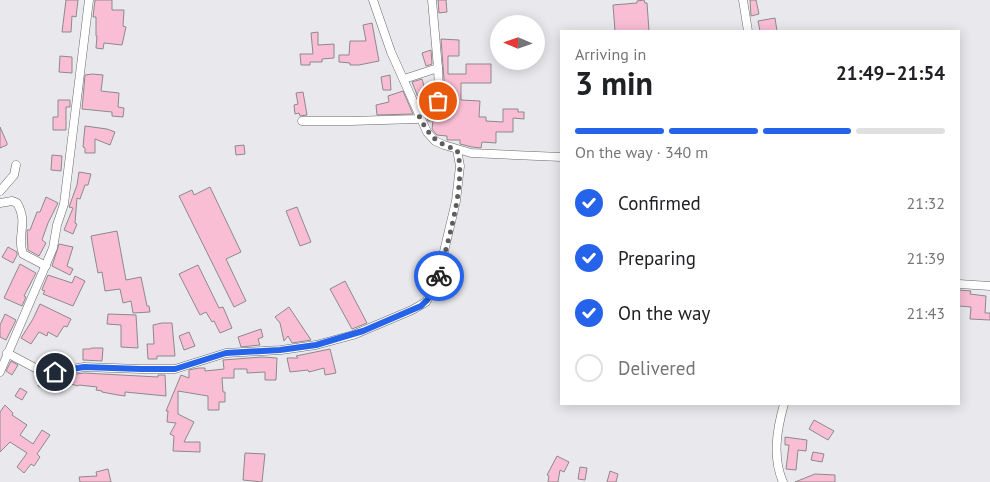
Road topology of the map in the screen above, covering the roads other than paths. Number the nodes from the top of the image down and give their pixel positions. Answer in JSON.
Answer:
{"nodes":[{"id":1,"x":89,"y":0,"type":"edge"},
{"id":2,"x":373,"y":0,"type":"edge"},
{"id":3,"x":432,"y":0,"type":"edge"},
{"id":4,"x":743,"y":0,"type":"edge"},
{"id":5,"x":748,"y":30,"type":"edge"},
{"id":6,"x":438,"y":68,"type":"junction"},
{"id":7,"x":404,"y":79,"type":"junction"},
{"id":8,"x":419,"y":116,"type":"junction"},
{"id":9,"x":302,"y":121,"type":"dead end"},
{"id":10,"x":457,"y":150,"type":"junction"},
{"id":11,"x":560,"y":157,"type":"edge"},
{"id":12,"x":16,"y":165,"type":"dead end"},
{"id":13,"x":0,"y":191,"type":"edge"},
{"id":14,"x":0,"y":203,"type":"edge"},
{"id":15,"x":46,"y":266,"type":"junction"},
{"id":16,"x":960,"y":284,"type":"edge"},
{"id":17,"x":990,"y":286,"type":"edge"},
{"id":18,"x":4,"y":357,"type":"edge"},
{"id":19,"x":0,"y":372,"type":"edge"},
{"id":20,"x":784,"y":405,"type":"edge"},
{"id":21,"x":783,"y":482,"type":"edge"}],
"edges":[{"from":1,"to":15,"type":"street"},
{"from":2,"to":7,"type":"street"},
{"from":3,"to":6,"type":"street"},
{"from":4,"to":5,"type":"street"},
{"from":6,"to":7,"type":"street"},
{"from":6,"to":8,"type":"street"},
{"from":7,"to":8,"type":"street"},
{"from":8,"to":9,"type":"street"},
{"from":8,"to":10,"type":"street"},
{"from":10,"to":11,"type":"street"},
{"from":10,"to":18,"type":"street"},
{"from":12,"to":13,"type":"street"},
{"from":14,"to":15,"type":"street"},
{"from":15,"to":18,"type":"street"},
{"from":16,"to":17,"type":"street"},
{"from":18,"to":19,"type":"street"},
{"from":20,"to":21,"type":"street"}]}
